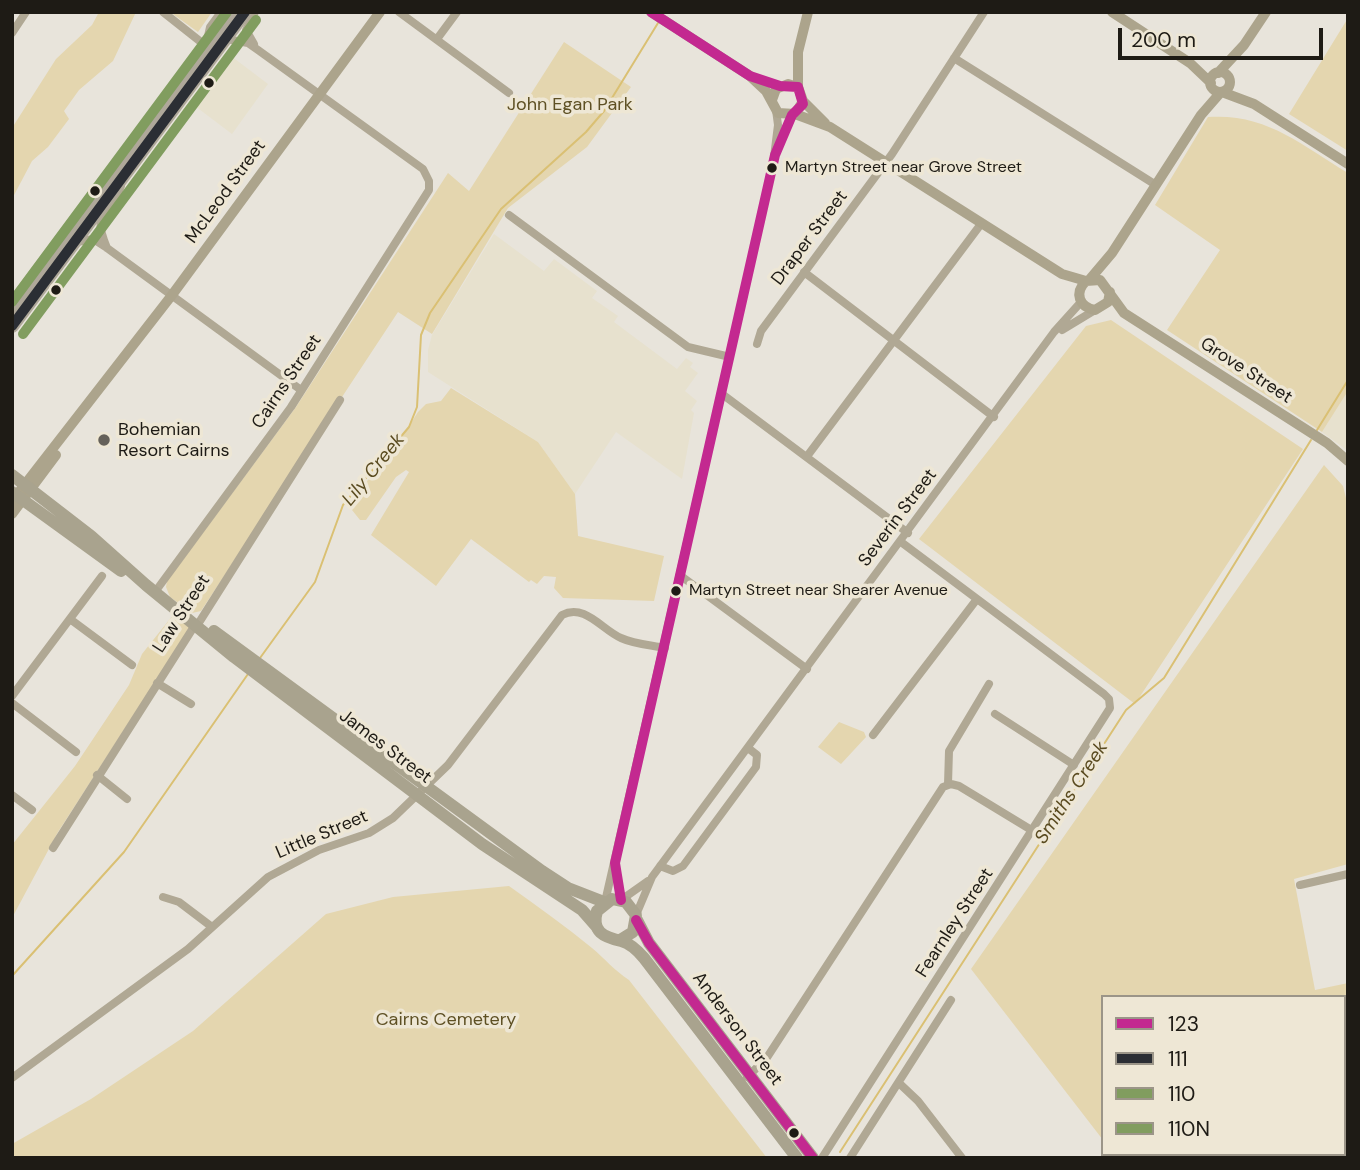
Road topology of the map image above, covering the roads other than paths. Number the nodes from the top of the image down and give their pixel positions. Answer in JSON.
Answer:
{"nodes":[{"id":1,"x":26,"y":12,"type":"edge"},
{"id":2,"x":163,"y":12,"type":"edge"},
{"id":3,"x":221,"y":12,"type":"edge"},
{"id":4,"x":231,"y":12,"type":"edge"},
{"id":5,"x":245,"y":12,"type":"edge"},
{"id":6,"x":255,"y":12,"type":"edge"},
{"id":7,"x":380,"y":12,"type":"edge"},
{"id":8,"x":399,"y":12,"type":"edge"},
{"id":9,"x":457,"y":12,"type":"edge"},
{"id":10,"x":808,"y":12,"type":"edge"},
{"id":11,"x":984,"y":12,"type":"edge"},
{"id":12,"x":1266,"y":12,"type":"edge"},
{"id":13,"x":1114,"y":13,"type":"edge"},
{"id":14,"x":658,"y":16,"type":"edge"},
{"id":15,"x":12,"y":33,"type":"edge"},
{"id":16,"x":226,"y":39,"type":"junction"},
{"id":17,"x":437,"y":40,"type":"junction"},
{"id":18,"x":206,"y":46,"type":"junction"},
{"id":19,"x":258,"y":50,"type":"junction"},
{"id":20,"x":799,"y":52,"type":"junction"},
{"id":21,"x":954,"y":58,"type":"junction"},
{"id":22,"x":750,"y":76,"type":"junction"},
{"id":23,"x":1220,"y":82,"type":"junction"},
{"id":24,"x":781,"y":85,"type":"junction"},
{"id":25,"x":797,"y":87,"type":"junction"},
{"id":26,"x":509,"y":93,"type":"dead end"},
{"id":27,"x":319,"y":94,"type":"junction"},
{"id":28,"x":803,"y":101,"type":"junction"},
{"id":29,"x":774,"y":105,"type":"junction"},
{"id":30,"x":793,"y":114,"type":"junction"},
{"id":31,"x":830,"y":127,"type":"junction"},
{"id":32,"x":775,"y":155,"type":"junction"},
{"id":33,"x":886,"y":163,"type":"junction"},
{"id":34,"x":1348,"y":164,"type":"edge"},
{"id":35,"x":127,"y":172,"type":"junction"},
{"id":36,"x":1156,"y":185,"type":"junction"},
{"id":37,"x":509,"y":215,"type":"dead end"},
{"id":38,"x":981,"y":224,"type":"junction"},
{"id":39,"x":73,"y":243,"type":"junction"},
{"id":40,"x":107,"y":248,"type":"junction"},
{"id":41,"x":1112,"y":253,"type":"junction"},
{"id":42,"x":804,"y":272,"type":"junction"},
{"id":43,"x":1062,"y":274,"type":"junction"},
{"id":44,"x":1088,"y":280,"type":"junction"},
{"id":45,"x":1109,"y":290,"type":"junction"},
{"id":46,"x":172,"y":295,"type":"junction"},
{"id":47,"x":1080,"y":299,"type":"junction"},
{"id":48,"x":12,"y":306,"type":"edge"},
{"id":49,"x":1097,"y":310,"type":"junction"},
{"id":50,"x":1124,"y":313,"type":"junction"},
{"id":51,"x":13,"y":324,"type":"edge"},
{"id":52,"x":894,"y":341,"type":"junction"},
{"id":53,"x":1049,"y":342,"type":"junction"},
{"id":54,"x":757,"y":344,"type":"dead end"},
{"id":55,"x":730,"y":357,"type":"junction"},
{"id":56,"x":301,"y":390,"type":"junction"},
{"id":57,"x":722,"y":394,"type":"junction"},
{"id":58,"x":340,"y":400,"type":"dead end"},
{"id":59,"x":994,"y":417,"type":"junction"},
{"id":60,"x":808,"y":455,"type":"junction"},
{"id":61,"x":1347,"y":461,"type":"edge"},
{"id":62,"x":12,"y":475,"type":"edge"},
{"id":63,"x":28,"y":486,"type":"junction"},
{"id":64,"x":16,"y":497,"type":"edge"},
{"id":65,"x":12,"y":514,"type":"edge"},
{"id":66,"x":908,"y":533,"type":"junction"},
{"id":67,"x":901,"y":542,"type":"junction"},
{"id":68,"x":102,"y":576,"type":"dead end"},
{"id":69,"x":681,"y":576,"type":"junction"},
{"id":70,"x":150,"y":589,"type":"junction"},
{"id":71,"x":977,"y":599,"type":"junction"},
{"id":72,"x":70,"y":619,"type":"junction"},
{"id":73,"x":198,"y":623,"type":"junction"},
{"id":74,"x":664,"y":648,"type":"junction"},
{"id":75,"x":132,"y":665,"type":"dead end"},
{"id":76,"x":807,"y":669,"type":"junction"},
{"id":77,"x":157,"y":683,"type":"junction"},
{"id":78,"x":989,"y":684,"type":"dead end"},
{"id":79,"x":12,"y":696,"type":"edge"},
{"id":80,"x":12,"y":703,"type":"edge"},
{"id":81,"x":191,"y":704,"type":"dead end"},
{"id":82,"x":995,"y":714,"type":"dead end"},
{"id":83,"x":873,"y":735,"type":"dead end"},
{"id":84,"x":748,"y":748,"type":"junction"},
{"id":85,"x":76,"y":752,"type":"dead end"},
{"id":86,"x":1074,"y":765,"type":"junction"},
{"id":87,"x":97,"y":775,"type":"junction"},
{"id":88,"x":951,"y":784,"type":"junction"},
{"id":89,"x":424,"y":790,"type":"junction"},
{"id":90,"x":12,"y":795,"type":"edge"},
{"id":91,"x":127,"y":799,"type":"dead end"},
{"id":92,"x":32,"y":810,"type":"dead end"},
{"id":93,"x":1033,"y":831,"type":"junction"},
{"id":94,"x":53,"y":848,"type":"dead end"},
{"id":95,"x":615,"y":863,"type":"junction"},
{"id":96,"x":660,"y":866,"type":"junction"},
{"id":97,"x":1348,"y":874,"type":"edge"},
{"id":98,"x":652,"y":877,"type":"junction"},
{"id":99,"x":1300,"y":885,"type":"dead end"},
{"id":100,"x":163,"y":897,"type":"dead end"},
{"id":101,"x":621,"y":900,"type":"junction"},
{"id":102,"x":604,"y":902,"type":"junction"},
{"id":103,"x":636,"y":917,"type":"junction"},
{"id":104,"x":596,"y":926,"type":"junction"},
{"id":105,"x":212,"y":928,"type":"junction"},
{"id":106,"x":620,"y":940,"type":"junction"},
{"id":107,"x":951,"y":1000,"type":"dead end"},
{"id":108,"x":12,"y":1078,"type":"edge"},
{"id":109,"x":745,"y":1079,"type":"junction"},
{"id":110,"x":900,"y":1084,"type":"junction"},
{"id":111,"x":797,"y":1158,"type":"edge"},
{"id":112,"x":813,"y":1158,"type":"edge"},
{"id":113,"x":822,"y":1158,"type":"edge"},
{"id":114,"x":850,"y":1158,"type":"edge"},
{"id":115,"x":962,"y":1158,"type":"edge"}],
"edges":[{"from":1,"to":15,"type":"street"},
{"from":2,"to":18,"type":"street"},
{"from":3,"to":18,"type":"street"},
{"from":4,"to":18,"type":"highway"},
{"from":5,"to":16,"type":"highway"},
{"from":6,"to":19,"type":"street"},
{"from":7,"to":27,"type":"street","name":"McLeod Street"},
{"from":8,"to":17,"type":"street"},
{"from":9,"to":17,"type":"street"},
{"from":10,"to":20,"type":"street"},
{"from":11,"to":21,"type":"street","name":"Draper Street"},
{"from":12,"to":23,"type":"street"},
{"from":13,"to":23,"type":"street"},
{"from":14,"to":22,"type":"street"},
{"from":16,"to":19,"type":"street"},
{"from":16,"to":35,"type":"highway"},
{"from":17,"to":26,"type":"street"},
{"from":18,"to":48,"type":"highway"},
{"from":19,"to":27,"type":"street"},
{"from":20,"to":24,"type":"street"},
{"from":20,"to":25,"type":"street"},
{"from":21,"to":33,"type":"street","name":"Draper Street"},
{"from":21,"to":36,"type":"street"},
{"from":22,"to":24,"type":"street"},
{"from":22,"to":29,"type":"street"},
{"from":23,"to":34,"type":"street"},
{"from":23,"to":36,"type":"street"},
{"from":24,"to":25,"type":"street"},
{"from":24,"to":29,"type":"street"},
{"from":25,"to":28,"type":"street"},
{"from":27,"to":46,"type":"street","name":"McLeod Street"},
{"from":27,"to":56,"type":"street","name":"Cairns Street"},
{"from":28,"to":30,"type":"street"},
{"from":28,"to":31,"type":"street"},
{"from":29,"to":30,"type":"street"},
{"from":29,"to":32,"type":"street"},
{"from":30,"to":31,"type":"street"},
{"from":30,"to":32,"type":"street"},
{"from":31,"to":33,"type":"street"},
{"from":32,"to":55,"type":"street"},
{"from":33,"to":38,"type":"street"},
{"from":33,"to":42,"type":"street","name":"Draper Street"},
{"from":35,"to":39,"type":"highway"},
{"from":35,"to":40,"type":"street"},
{"from":36,"to":41,"type":"street"},
{"from":37,"to":55,"type":"street"},
{"from":38,"to":43,"type":"street"},
{"from":38,"to":52,"type":"street"},
{"from":39,"to":40,"type":"street"},
{"from":39,"to":51,"type":"highway"},
{"from":40,"to":46,"type":"street"},
{"from":41,"to":44,"type":"street"},
{"from":41,"to":45,"type":"street"},
{"from":42,"to":52,"type":"street"},
{"from":42,"to":54,"type":"street","name":"Draper Street"},
{"from":43,"to":44,"type":"street"},
{"from":43,"to":47,"type":"street"},
{"from":44,"to":45,"type":"street"},
{"from":44,"to":47,"type":"street"},
{"from":45,"to":49,"type":"street"},
{"from":45,"to":50,"type":"street","name":"Grove Street"},
{"from":46,"to":56,"type":"street"},
{"from":46,"to":63,"type":"street","name":"McLeod Street"},
{"from":47,"to":49,"type":"street"},
{"from":47,"to":53,"type":"street","name":"Severin Street"},
{"from":49,"to":50,"type":"street","name":"Grove Street"},
{"from":49,"to":53,"type":"street","name":"Severin Street"},
{"from":50,"to":61,"type":"street","name":"Grove Street"},
{"from":52,"to":59,"type":"street"},
{"from":52,"to":60,"type":"street"},
{"from":53,"to":59,"type":"street","name":"Severin Street"},
{"from":55,"to":57,"type":"street"},
{"from":56,"to":70,"type":"street","name":"Cairns Street"},
{"from":57,"to":60,"type":"street"},
{"from":57,"to":69,"type":"street"},
{"from":58,"to":73,"type":"street","name":"Law Street"},
{"from":59,"to":66,"type":"street","name":"Severin Street"},
{"from":60,"to":66,"type":"street"},
{"from":62,"to":63,"type":"main road","name":"James Street"},
{"from":63,"to":64,"type":"street","name":"McLeod Street"},
{"from":63,"to":70,"type":"main road","name":"James Street"},
{"from":64,"to":65,"type":"street","name":"McLeod Street"},
{"from":64,"to":70,"type":"main road","name":"James Street"},
{"from":66,"to":67,"type":"street","name":"Severin Street"},
{"from":67,"to":71,"type":"street"},
{"from":67,"to":76,"type":"street","name":"Severin Street"},
{"from":68,"to":72,"type":"street"},
{"from":69,"to":74,"type":"street"},
{"from":69,"to":76,"type":"street"},
{"from":70,"to":73,"type":"main road","name":"James Street"},
{"from":71,"to":83,"type":"street"},
{"from":71,"to":86,"type":"street","name":"Fearnley Street"},
{"from":72,"to":75,"type":"street"},
{"from":72,"to":79,"type":"street"},
{"from":73,"to":77,"type":"street","name":"Law Street"},
{"from":73,"to":89,"type":"main road","name":"James Street"},
{"from":74,"to":89,"type":"street","name":"Little Street"},
{"from":74,"to":95,"type":"street"},
{"from":76,"to":84,"type":"street","name":"Severin Street"},
{"from":77,"to":81,"type":"street"},
{"from":77,"to":87,"type":"street","name":"Law Street"},
{"from":78,"to":88,"type":"street"},
{"from":80,"to":85,"type":"street"},
{"from":82,"to":86,"type":"street"},
{"from":84,"to":96,"type":"street","name":"Severin Street"},
{"from":84,"to":96,"type":"street"},
{"from":86,"to":93,"type":"street","name":"Fearnley Street"},
{"from":87,"to":91,"type":"street"},
{"from":87,"to":94,"type":"street","name":"Law Street"},
{"from":88,"to":93,"type":"street"},
{"from":88,"to":109,"type":"street"},
{"from":89,"to":102,"type":"main road","name":"James Street"},
{"from":89,"to":104,"type":"main road","name":"James Street"},
{"from":89,"to":105,"type":"street","name":"Little Street"},
{"from":90,"to":92,"type":"street"},
{"from":93,"to":113,"type":"street","name":"Fearnley Street"},
{"from":95,"to":101,"type":"street"},
{"from":95,"to":102,"type":"street"},
{"from":96,"to":98,"type":"street","name":"Severin Street"},
{"from":97,"to":99,"type":"street"},
{"from":98,"to":101,"type":"street","name":"Severin Street"},
{"from":98,"to":103,"type":"street","name":"Severin Street"},
{"from":100,"to":105,"type":"street"},
{"from":101,"to":102,"type":"main road"},
{"from":101,"to":103,"type":"main road"},
{"from":102,"to":104,"type":"main road"},
{"from":103,"to":106,"type":"main road"},
{"from":103,"to":109,"type":"main road","name":"Anderson Street"},
{"from":104,"to":106,"type":"main road"},
{"from":105,"to":108,"type":"street","name":"Little Street"},
{"from":106,"to":109,"type":"main road","name":"Anderson Street"},
{"from":107,"to":110,"type":"street"},
{"from":109,"to":111,"type":"main road","name":"Anderson Street"},
{"from":109,"to":112,"type":"main road","name":"Anderson Street"},
{"from":110,"to":114,"type":"street"},
{"from":110,"to":115,"type":"street"}]}
